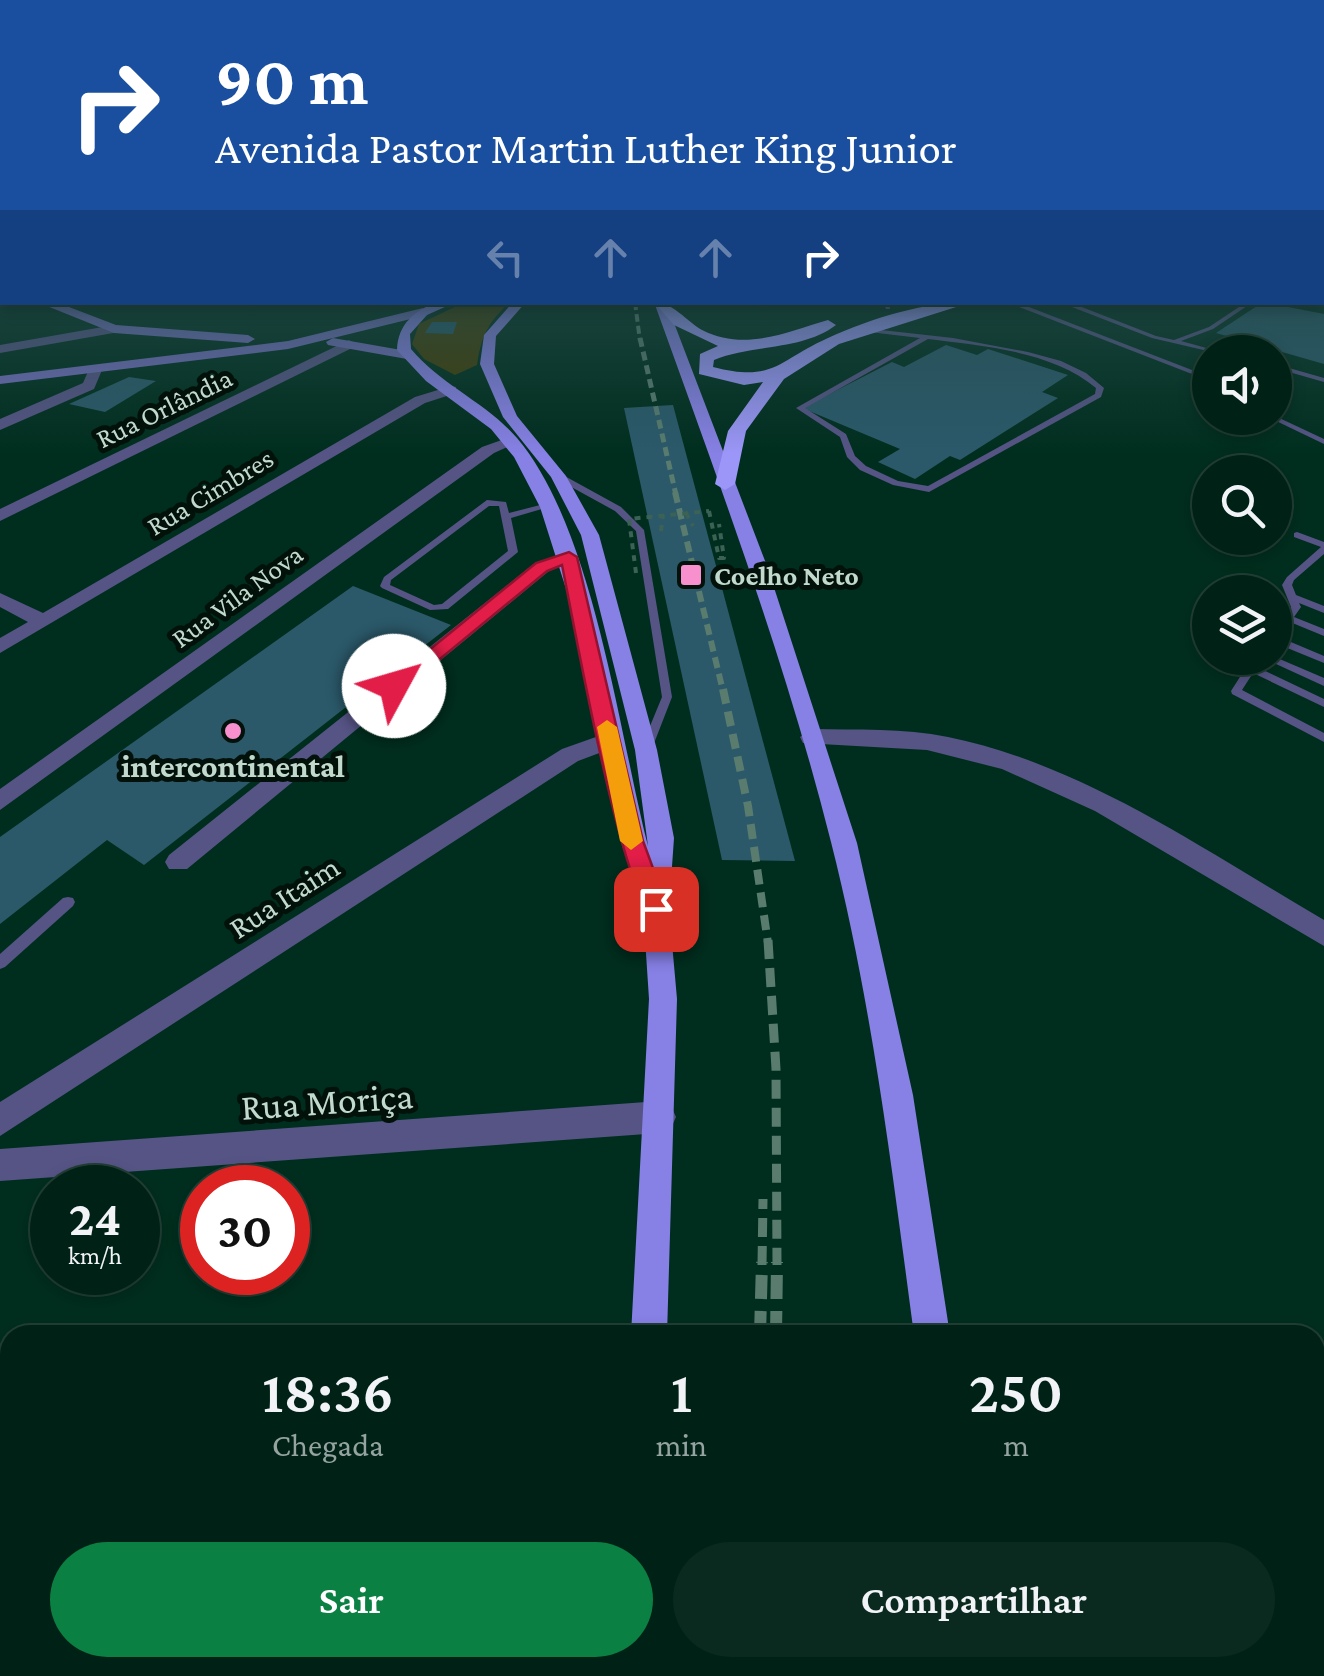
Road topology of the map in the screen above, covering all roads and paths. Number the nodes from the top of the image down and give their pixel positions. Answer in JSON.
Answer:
{"nodes":[{"id":1,"x":51,"y":305,"type":"edge"},
{"id":2,"x":442,"y":305,"type":"edge"},
{"id":3,"x":517,"y":305,"type":"edge"},
{"id":4,"x":660,"y":305,"type":"edge"},
{"id":5,"x":661,"y":305,"type":"edge"},
{"id":6,"x":684,"y":305,"type":"edge"},
{"id":7,"x":887,"y":305,"type":"edge"},
{"id":8,"x":953,"y":305,"type":"edge"},
{"id":9,"x":1017,"y":305,"type":"edge"},
{"id":10,"x":1028,"y":305,"type":"edge"},
{"id":11,"x":1069,"y":305,"type":"edge"},
{"id":12,"x":1094,"y":305,"type":"edge"},
{"id":13,"x":1244,"y":306,"type":"dead end"},
{"id":14,"x":423,"y":312,"type":"junction"},
{"id":15,"x":1126,"y":328,"type":"junction"},
{"id":16,"x":114,"y":329,"type":"junction"},
{"id":17,"x":861,"y":330,"type":"junction"},
{"id":18,"x":804,"y":334,"type":"junction"},
{"id":19,"x":927,"y":337,"type":"junction"},
{"id":20,"x":306,"y":341,"type":"junction"},
{"id":21,"x":1174,"y":342,"type":"junction"},
{"id":22,"x":349,"y":344,"type":"junction"},
{"id":23,"x":736,"y":345,"type":"junction"},
{"id":24,"x":1192,"y":346,"type":"edge"},
{"id":25,"x":0,"y":348,"type":"edge"},
{"id":26,"x":407,"y":355,"type":"junction"},
{"id":27,"x":487,"y":364,"type":"junction"},
{"id":28,"x":135,"y":365,"type":"junction"},
{"id":29,"x":95,"y":370,"type":"junction"},
{"id":30,"x":1192,"y":370,"type":"edge"},
{"id":31,"x":1192,"y":370,"type":"edge"},
{"id":32,"x":1292,"y":371,"type":"edge"},
{"id":33,"x":776,"y":374,"type":"junction"},
{"id":34,"x":459,"y":379,"type":"junction"},
{"id":35,"x":0,"y":380,"type":"edge"},
{"id":36,"x":1324,"y":380,"type":"edge"},
{"id":37,"x":90,"y":386,"type":"junction"},
{"id":38,"x":0,"y":426,"type":"edge"},
{"id":39,"x":1292,"y":427,"type":"edge"},
{"id":40,"x":510,"y":442,"type":"junction"},
{"id":41,"x":1324,"y":442,"type":"edge"},
{"id":42,"x":558,"y":476,"type":"junction"},
{"id":43,"x":726,"y":484,"type":"junction"},
{"id":44,"x":548,"y":506,"type":"junction"},
{"id":45,"x":686,"y":513,"type":"junction"},
{"id":46,"x":663,"y":515,"type":"junction"},
{"id":47,"x":739,"y":515,"type":"junction"},
{"id":48,"x":0,"y":516,"type":"edge"},
{"id":49,"x":506,"y":516,"type":"junction"},
{"id":50,"x":694,"y":526,"type":"dead end"},
{"id":51,"x":661,"y":530,"type":"dead end"},
{"id":52,"x":1297,"y":535,"type":"dead end"},
{"id":53,"x":1324,"y":547,"type":"edge"},
{"id":54,"x":569,"y":557,"type":"junction"},
{"id":55,"x":636,"y":573,"type":"dead end"},
{"id":56,"x":1294,"y":598,"type":"junction"},
{"id":57,"x":0,"y":600,"type":"edge"},
{"id":58,"x":1324,"y":610,"type":"edge"},
{"id":59,"x":1292,"y":613,"type":"edge"},
{"id":60,"x":1292,"y":619,"type":"edge"},
{"id":61,"x":44,"y":622,"type":"junction"},
{"id":62,"x":1324,"y":632,"type":"edge"},
{"id":63,"x":1292,"y":646,"type":"edge"},
{"id":64,"x":0,"y":647,"type":"edge"},
{"id":65,"x":1324,"y":660,"type":"edge"},
{"id":66,"x":1292,"y":668,"type":"edge"},
{"id":67,"x":1245,"y":675,"type":"edge"},
{"id":68,"x":1275,"y":675,"type":"edge"},
{"id":69,"x":1324,"y":682,"type":"edge"},
{"id":70,"x":1324,"y":703,"type":"edge"},
{"id":71,"x":812,"y":737,"type":"junction"},
{"id":72,"x":1324,"y":738,"type":"edge"},
{"id":73,"x":610,"y":740,"type":"junction"},
{"id":74,"x":646,"y":750,"type":"junction"},
{"id":75,"x":0,"y":801,"type":"edge"},
{"id":76,"x":178,"y":862,"type":"dead end"},
{"id":77,"x":68,"y":902,"type":"dead end"},
{"id":78,"x":656,"y":909,"type":"junction"},
{"id":79,"x":1324,"y":934,"type":"edge"},
{"id":80,"x":0,"y":963,"type":"edge"},
{"id":81,"x":660,"y":1117,"type":"junction"},
{"id":82,"x":0,"y":1120,"type":"edge"},
{"id":83,"x":0,"y":1165,"type":"edge"},
{"id":84,"x":650,"y":1325,"type":"edge"},
{"id":85,"x":931,"y":1325,"type":"edge"}],
"edges":[{"from":1,"to":16,"type":"main road"},
{"from":2,"to":14,"type":"main road"},
{"from":3,"to":27,"type":"main road"},
{"from":4,"to":43,"type":"main road"},
{"from":5,"to":23,"type":"highway"},
{"from":6,"to":18,"type":"highway"},
{"from":7,"to":18,"type":"highway"},
{"from":8,"to":17,"type":"highway"},
{"from":9,"to":30,"type":"lane"},
{"from":10,"to":31,"type":"lane"},
{"from":11,"to":15,"type":"lane"},
{"from":12,"to":15,"type":"lane"},
{"from":13,"to":21,"type":"lane"},
{"from":14,"to":20,"type":"main road"},
{"from":14,"to":26,"type":"main road"},
{"from":15,"to":21,"type":"lane"},
{"from":16,"to":20,"type":"main road"},
{"from":16,"to":25,"type":"street"},
{"from":17,"to":18,"type":"highway"},
{"from":17,"to":19,"type":"lane"},
{"from":17,"to":33,"type":"highway"},
{"from":18,"to":23,"type":"highway"},
{"from":19,"to":19,"type":"lane"},
{"from":20,"to":22,"type":"main road"},
{"from":20,"to":28,"type":"main road"},
{"from":21,"to":24,"type":"lane"},
{"from":22,"to":26,"type":"main road"},
{"from":22,"to":48,"type":"street","name":"Rua Orlândia"},
{"from":23,"to":33,"type":"highway"},
{"from":26,"to":34,"type":"main road"},
{"from":27,"to":34,"type":"main road"},
{"from":27,"to":42,"type":"main road"},
{"from":28,"to":29,"type":"main road"},
{"from":28,"to":37,"type":"main road"},
{"from":29,"to":35,"type":"main road"},
{"from":29,"to":37,"type":"street"},
{"from":32,"to":36,"type":"lane"},
{"from":33,"to":43,"type":"highway"},
{"from":34,"to":40,"type":"main road"},
{"from":34,"to":61,"type":"street","name":"Rua Cimbres"},
{"from":37,"to":38,"type":"street"},
{"from":39,"to":41,"type":"lane"},
{"from":40,"to":44,"type":"main road"},
{"from":40,"to":75,"type":"street","name":"Rua Vila Nova"},
{"from":42,"to":74,"type":"main road"},
{"from":42,"to":74,"type":"lane"},
{"from":43,"to":47,"type":"main road"},
{"from":44,"to":49,"type":"lane"},
{"from":44,"to":54,"type":"main road"},
{"from":45,"to":46,"type":"path","bridge":true},
{"from":45,"to":47,"type":"path","bridge":true},
{"from":45,"to":50,"type":"path"},
{"from":46,"to":51,"type":"path"},
{"from":46,"to":55,"type":"path","bridge":true},
{"from":47,"to":71,"type":"main road"},
{"from":49,"to":49,"type":"lane"},
{"from":52,"to":53,"type":"lane"},
{"from":53,"to":56,"type":"lane"},
{"from":54,"to":73,"type":"main road"},
{"from":54,"to":76,"type":"street"},
{"from":56,"to":58,"type":"lane"},
{"from":56,"to":59,"type":"lane"},
{"from":57,"to":61,"type":"street"},
{"from":60,"to":62,"type":"lane"},
{"from":61,"to":64,"type":"street","name":"Rua Cimbres"},
{"from":63,"to":65,"type":"lane"},
{"from":66,"to":69,"type":"lane"},
{"from":67,"to":72,"type":"lane"},
{"from":68,"to":70,"type":"lane"},
{"from":71,"to":79,"type":"street"},
{"from":71,"to":85,"type":"main road"},
{"from":73,"to":78,"type":"main road"},
{"from":73,"to":82,"type":"street","name":"Rua Itaim"},
{"from":74,"to":78,"type":"main road"},
{"from":77,"to":80,"type":"lane"},
{"from":78,"to":81,"type":"main road"},
{"from":81,"to":83,"type":"street","name":"Rua Moriça"},
{"from":81,"to":84,"type":"main road"}]}
